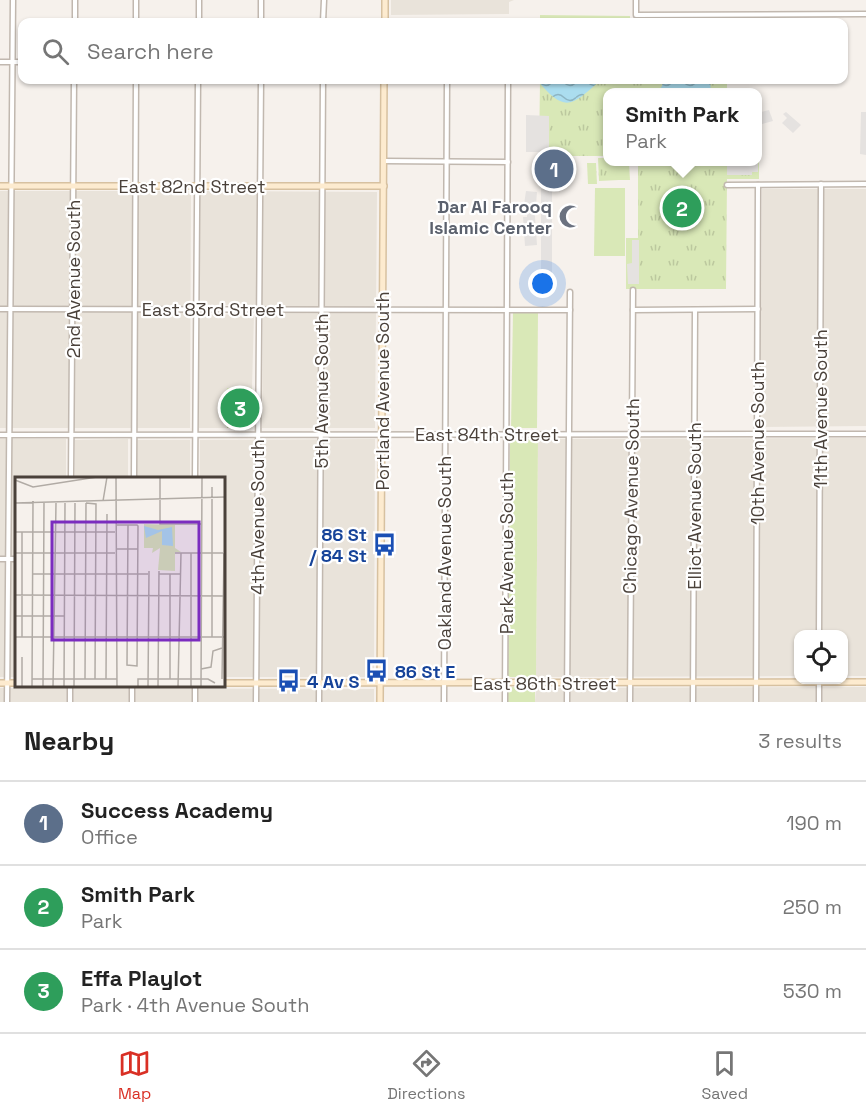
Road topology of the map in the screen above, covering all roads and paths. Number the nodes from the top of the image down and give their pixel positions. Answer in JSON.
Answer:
{"nodes":[{"id":1,"x":12,"y":0,"type":"edge"},
{"id":2,"x":75,"y":0,"type":"edge"},
{"id":3,"x":136,"y":0,"type":"edge"},
{"id":4,"x":199,"y":0,"type":"edge"},
{"id":5,"x":261,"y":0,"type":"edge"},
{"id":6,"x":324,"y":0,"type":"edge"},
{"id":7,"x":385,"y":0,"type":"edge"},
{"id":8,"x":636,"y":0,"type":"edge"},
{"id":9,"x":866,"y":14,"type":"edge"},
{"id":10,"x":75,"y":18,"type":"edge"},
{"id":11,"x":136,"y":18,"type":"edge"},
{"id":12,"x":199,"y":18,"type":"edge"},
{"id":13,"x":261,"y":18,"type":"edge"},
{"id":14,"x":323,"y":18,"type":"edge"},
{"id":15,"x":385,"y":18,"type":"edge"},
{"id":16,"x":0,"y":62,"type":"edge"},
{"id":17,"x":12,"y":62,"type":"junction"},
{"id":18,"x":18,"y":62,"type":"edge"},
{"id":19,"x":74,"y":84,"type":"edge"},
{"id":20,"x":136,"y":84,"type":"edge"},
{"id":21,"x":198,"y":84,"type":"edge"},
{"id":22,"x":261,"y":84,"type":"edge"},
{"id":23,"x":323,"y":84,"type":"edge"},
{"id":24,"x":384,"y":84,"type":"edge"},
{"id":25,"x":447,"y":84,"type":"edge"},
{"id":26,"x":508,"y":84,"type":"edge"},
{"id":27,"x":384,"y":161,"type":"junction"},
{"id":28,"x":447,"y":161,"type":"junction"},
{"id":29,"x":508,"y":162,"type":"junction"},
{"id":30,"x":821,"y":184,"type":"junction"},
{"id":31,"x":866,"y":184,"type":"edge"},
{"id":32,"x":727,"y":185,"type":"dead end"},
{"id":33,"x":758,"y":185,"type":"junction"},
{"id":34,"x":0,"y":186,"type":"edge"},
{"id":35,"x":12,"y":186,"type":"junction"},
{"id":36,"x":74,"y":186,"type":"junction"},
{"id":37,"x":135,"y":186,"type":"junction"},
{"id":38,"x":196,"y":186,"type":"junction"},
{"id":39,"x":260,"y":186,"type":"junction"},
{"id":40,"x":323,"y":186,"type":"junction"},
{"id":41,"x":384,"y":186,"type":"junction"},
{"id":42,"x":633,"y":290,"type":"dead end"},
{"id":43,"x":570,"y":292,"type":"dead end"},
{"id":44,"x":0,"y":309,"type":"edge"},
{"id":45,"x":11,"y":309,"type":"junction"},
{"id":46,"x":73,"y":309,"type":"junction"},
{"id":47,"x":135,"y":309,"type":"junction"},
{"id":48,"x":195,"y":309,"type":"junction"},
{"id":49,"x":758,"y":309,"type":"junction"},
{"id":50,"x":259,"y":310,"type":"junction"},
{"id":51,"x":322,"y":310,"type":"junction"},
{"id":52,"x":383,"y":310,"type":"junction"},
{"id":53,"x":445,"y":310,"type":"junction"},
{"id":54,"x":508,"y":310,"type":"junction"},
{"id":55,"x":570,"y":310,"type":"junction"},
{"id":56,"x":633,"y":310,"type":"junction"},
{"id":57,"x":695,"y":310,"type":"junction"},
{"id":58,"x":258,"y":434,"type":"junction"},
{"id":59,"x":321,"y":434,"type":"junction"},
{"id":60,"x":382,"y":434,"type":"junction"},
{"id":61,"x":445,"y":434,"type":"junction"},
{"id":62,"x":507,"y":434,"type":"junction"},
{"id":63,"x":569,"y":434,"type":"junction"},
{"id":64,"x":632,"y":434,"type":"junction"},
{"id":65,"x":694,"y":434,"type":"junction"},
{"id":66,"x":757,"y":434,"type":"junction"},
{"id":67,"x":820,"y":434,"type":"junction"},
{"id":68,"x":866,"y":434,"type":"edge"},
{"id":69,"x":0,"y":435,"type":"edge"},
{"id":70,"x":10,"y":435,"type":"junction"},
{"id":71,"x":72,"y":435,"type":"junction"},
{"id":72,"x":134,"y":435,"type":"junction"},
{"id":73,"x":195,"y":435,"type":"junction"},
{"id":74,"x":71,"y":477,"type":"edge"},
{"id":75,"x":134,"y":477,"type":"edge"},
{"id":76,"x":195,"y":477,"type":"edge"},
{"id":77,"x":0,"y":559,"type":"edge"},
{"id":78,"x":9,"y":559,"type":"junction"},
{"id":79,"x":15,"y":559,"type":"edge"},
{"id":80,"x":819,"y":630,"type":"edge"},
{"id":81,"x":794,"y":682,"type":"edge"},
{"id":82,"x":848,"y":682,"type":"edge"},
{"id":83,"x":866,"y":682,"type":"edge"},
{"id":84,"x":0,"y":683,"type":"edge"},
{"id":85,"x":8,"y":683,"type":"junction"},
{"id":86,"x":15,"y":683,"type":"edge"},
{"id":87,"x":225,"y":683,"type":"edge"},
{"id":88,"x":256,"y":683,"type":"junction"},
{"id":89,"x":319,"y":683,"type":"junction"},
{"id":90,"x":380,"y":683,"type":"junction"},
{"id":91,"x":444,"y":683,"type":"junction"},
{"id":92,"x":505,"y":683,"type":"junction"},
{"id":93,"x":567,"y":683,"type":"junction"},
{"id":94,"x":630,"y":683,"type":"junction"},
{"id":95,"x":693,"y":683,"type":"junction"},
{"id":96,"x":756,"y":683,"type":"junction"},
{"id":97,"x":819,"y":684,"type":"edge"},
{"id":98,"x":8,"y":702,"type":"edge"},
{"id":99,"x":256,"y":702,"type":"edge"},
{"id":100,"x":319,"y":702,"type":"edge"},
{"id":101,"x":380,"y":702,"type":"edge"},
{"id":102,"x":444,"y":702,"type":"edge"},
{"id":103,"x":505,"y":702,"type":"edge"},
{"id":104,"x":567,"y":702,"type":"edge"},
{"id":105,"x":630,"y":702,"type":"edge"},
{"id":106,"x":693,"y":702,"type":"edge"},
{"id":107,"x":756,"y":702,"type":"edge"},
{"id":108,"x":819,"y":702,"type":"edge"}],
"edges":[{"from":1,"to":17,"type":"street"},
{"from":2,"to":10,"type":"street"},
{"from":3,"to":11,"type":"street"},
{"from":4,"to":12,"type":"street"},
{"from":5,"to":13,"type":"street"},
{"from":6,"to":14,"type":"street"},
{"from":7,"to":15,"type":"street"},
{"from":8,"to":9,"type":"street"},
{"from":16,"to":17,"type":"street"},
{"from":17,"to":18,"type":"street"},
{"from":17,"to":35,"type":"street"},
{"from":19,"to":36,"type":"street","name":"2nd Avenue South"},
{"from":20,"to":37,"type":"street"},
{"from":21,"to":38,"type":"street"},
{"from":22,"to":39,"type":"street","name":"4th Avenue South"},
{"from":23,"to":40,"type":"street","name":"5th Avenue South"},
{"from":24,"to":27,"type":"street","name":"Portland Avenue South"},
{"from":25,"to":28,"type":"street","name":"Oakland Avenue South"},
{"from":26,"to":29,"type":"street","name":"Park Avenue South"},
{"from":27,"to":28,"type":"street"},
{"from":27,"to":41,"type":"street","name":"Portland Avenue South"},
{"from":28,"to":29,"type":"street"},
{"from":28,"to":53,"type":"street","name":"Oakland Avenue South"},
{"from":29,"to":54,"type":"street","name":"Park Avenue South"},
{"from":30,"to":31,"type":"street"},
{"from":30,"to":33,"type":"street"},
{"from":30,"to":67,"type":"street","name":"11th Avenue South"},
{"from":32,"to":33,"type":"street"},
{"from":33,"to":49,"type":"street","name":"10th Avenue South"},
{"from":34,"to":35,"type":"street","name":"East 82nd Street"},
{"from":35,"to":36,"type":"street","name":"East 82nd Street"},
{"from":35,"to":45,"type":"street"},
{"from":36,"to":37,"type":"street","name":"East 82nd Street"},
{"from":36,"to":46,"type":"street","name":"2nd Avenue South"},
{"from":37,"to":38,"type":"street","name":"East 82nd Street"},
{"from":37,"to":47,"type":"street"},
{"from":38,"to":39,"type":"street","name":"East 82nd Street"},
{"from":38,"to":48,"type":"street"},
{"from":39,"to":40,"type":"street","name":"East 82nd Street"},
{"from":39,"to":50,"type":"street","name":"4th Avenue South"},
{"from":40,"to":41,"type":"street","name":"East 82nd Street"},
{"from":40,"to":51,"type":"street","name":"5th Avenue South"},
{"from":41,"to":52,"type":"street","name":"Portland Avenue South"},
{"from":42,"to":56,"type":"street","name":"Chicago Avenue South"},
{"from":43,"to":55,"type":"street"},
{"from":44,"to":45,"type":"street","name":"East 83rd Street"},
{"from":45,"to":46,"type":"street","name":"East 83rd Street"},
{"from":45,"to":70,"type":"street"},
{"from":46,"to":47,"type":"street","name":"East 83rd Street"},
{"from":46,"to":71,"type":"street","name":"2nd Avenue South"},
{"from":47,"to":48,"type":"street","name":"East 83rd Street"},
{"from":47,"to":72,"type":"street"},
{"from":48,"to":50,"type":"street","name":"East 83rd Street"},
{"from":48,"to":73,"type":"street"},
{"from":49,"to":57,"type":"street"},
{"from":49,"to":66,"type":"street","name":"10th Avenue South"},
{"from":50,"to":51,"type":"street","name":"East 83rd Street"},
{"from":50,"to":58,"type":"street","name":"4th Avenue South"},
{"from":51,"to":52,"type":"street","name":"East 83rd Street"},
{"from":51,"to":59,"type":"street","name":"5th Avenue South"},
{"from":52,"to":53,"type":"street","name":"East 83rd Street"},
{"from":52,"to":60,"type":"street","name":"Portland Avenue South"},
{"from":53,"to":54,"type":"street","name":"East 83rd Street"},
{"from":53,"to":61,"type":"street","name":"Oakland Avenue South"},
{"from":54,"to":55,"type":"street","name":"East 83rd Street"},
{"from":54,"to":62,"type":"street","name":"Park Avenue South"},
{"from":55,"to":63,"type":"street"},
{"from":56,"to":57,"type":"street"},
{"from":56,"to":64,"type":"street","name":"Chicago Avenue South"},
{"from":57,"to":65,"type":"street","name":"Elliot Avenue South"},
{"from":58,"to":59,"type":"street","name":"East 84th Street"},
{"from":58,"to":73,"type":"street","name":"East 84th Street"},
{"from":58,"to":88,"type":"street","name":"4th Avenue South"},
{"from":59,"to":60,"type":"street","name":"East 84th Street"},
{"from":59,"to":89,"type":"street","name":"5th Avenue South"},
{"from":60,"to":61,"type":"street","name":"East 84th Street"},
{"from":60,"to":90,"type":"street","name":"Portland Avenue South"},
{"from":61,"to":62,"type":"street","name":"East 84th Street"},
{"from":61,"to":91,"type":"street","name":"Oakland Avenue South"},
{"from":62,"to":63,"type":"street","name":"East 84th Street"},
{"from":62,"to":92,"type":"street","name":"Park Avenue South"},
{"from":63,"to":64,"type":"street","name":"East 84th Street"},
{"from":63,"to":93,"type":"street"},
{"from":64,"to":65,"type":"street","name":"East 84th Street"},
{"from":64,"to":94,"type":"street","name":"Chicago Avenue South"},
{"from":65,"to":66,"type":"street","name":"East 84th Street"},
{"from":65,"to":95,"type":"street","name":"Elliot Avenue South"},
{"from":66,"to":67,"type":"street","name":"East 84th Street"},
{"from":66,"to":96,"type":"street","name":"10th Avenue South"},
{"from":67,"to":68,"type":"street","name":"East 84th Street"},
{"from":67,"to":80,"type":"street","name":"11th Avenue South"},
{"from":69,"to":70,"type":"street","name":"East 84th Street"},
{"from":70,"to":71,"type":"street","name":"East 84th Street"},
{"from":70,"to":78,"type":"street"},
{"from":71,"to":72,"type":"street","name":"East 84th Street"},
{"from":71,"to":74,"type":"street","name":"2nd Avenue South"},
{"from":72,"to":73,"type":"street","name":"East 84th Street"},
{"from":72,"to":75,"type":"street"},
{"from":73,"to":76,"type":"street"},
{"from":77,"to":78,"type":"street"},
{"from":78,"to":79,"type":"street"},
{"from":78,"to":85,"type":"street"},
{"from":81,"to":96,"type":"street","name":"East 86th Street"},
{"from":82,"to":83,"type":"street","name":"East 86th Street"},
{"from":84,"to":85,"type":"street"},
{"from":85,"to":86,"type":"street"},
{"from":85,"to":98,"type":"street"},
{"from":87,"to":88,"type":"street","name":"East 86th Street"},
{"from":88,"to":89,"type":"street","name":"East 86th Street"},
{"from":88,"to":99,"type":"street","name":"4th Avenue South"},
{"from":89,"to":90,"type":"street","name":"East 86th Street"},
{"from":89,"to":100,"type":"street","name":"5th Avenue South"},
{"from":90,"to":91,"type":"street","name":"East 86th Street"},
{"from":90,"to":101,"type":"street","name":"Portland Avenue South"},
{"from":91,"to":92,"type":"street","name":"East 86th Street"},
{"from":91,"to":102,"type":"street","name":"Oakland Avenue South"},
{"from":92,"to":93,"type":"street","name":"East 86th Street"},
{"from":92,"to":103,"type":"street","name":"Park Avenue South"},
{"from":93,"to":94,"type":"street","name":"East 86th Street"},
{"from":93,"to":104,"type":"street"},
{"from":94,"to":95,"type":"street","name":"East 86th Street"},
{"from":94,"to":105,"type":"street","name":"Chicago Avenue South"},
{"from":95,"to":96,"type":"street","name":"East 86th Street"},
{"from":95,"to":106,"type":"street","name":"Elliot Avenue South"},
{"from":96,"to":107,"type":"street","name":"10th Avenue South"},
{"from":97,"to":108,"type":"street"}]}
